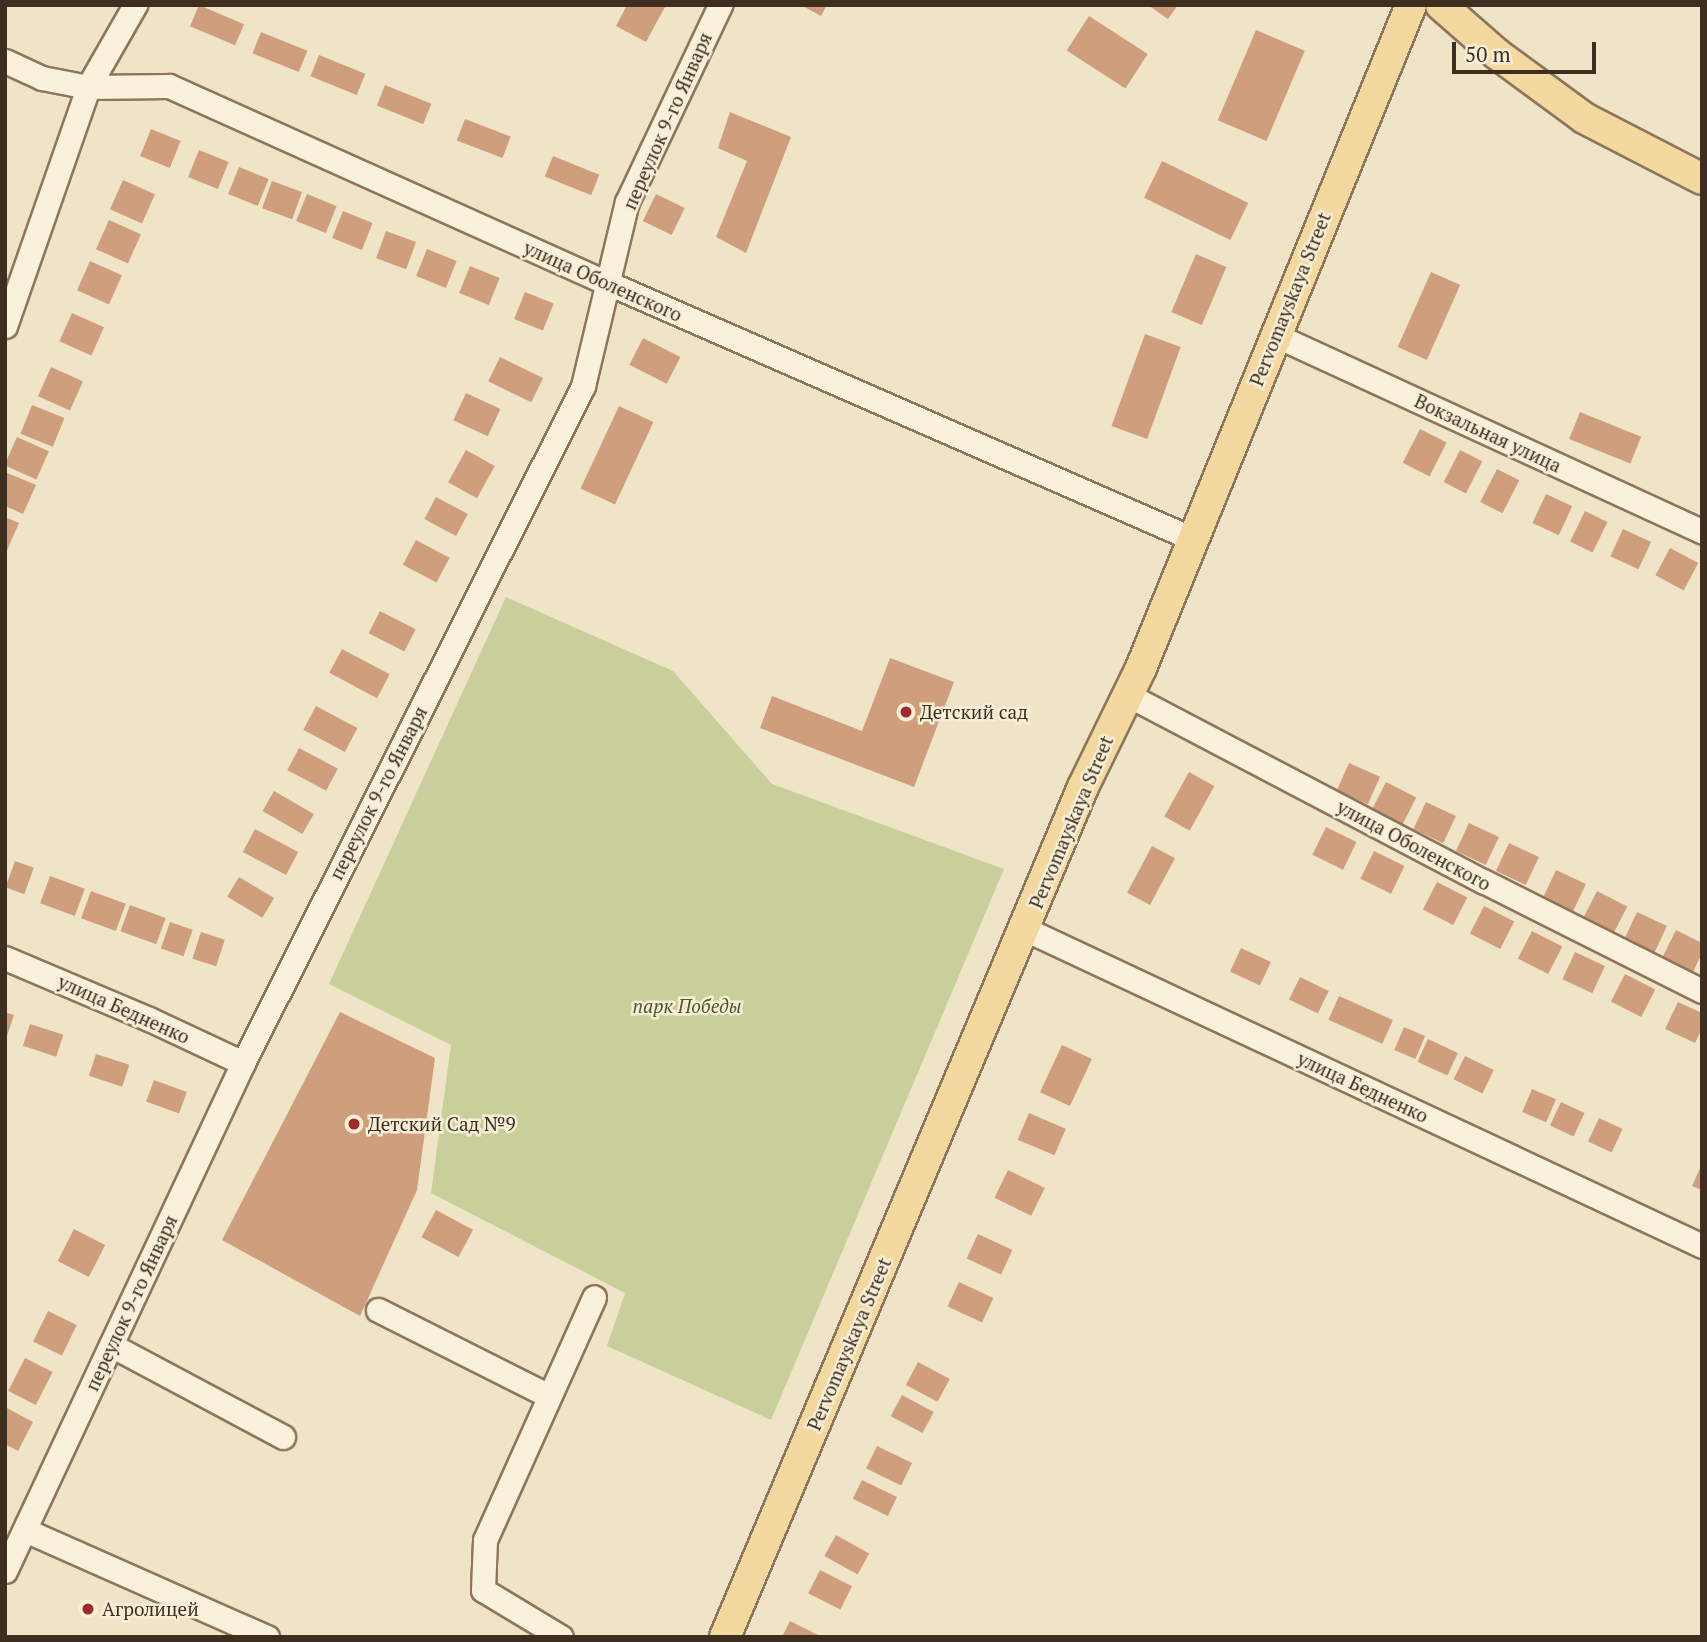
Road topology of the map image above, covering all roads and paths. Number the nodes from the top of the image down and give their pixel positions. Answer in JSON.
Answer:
{"nodes":[{"id":1,"x":135,"y":5,"type":"edge"},
{"id":2,"x":720,"y":5,"type":"edge"},
{"id":3,"x":1411,"y":5,"type":"edge"},
{"id":4,"x":1441,"y":5,"type":"edge"},
{"id":5,"x":5,"y":61,"type":"edge"},
{"id":6,"x":88,"y":88,"type":"junction"},
{"id":7,"x":1702,"y":179,"type":"edge"},
{"id":8,"x":608,"y":284,"type":"junction"},
{"id":9,"x":8,"y":313,"type":"edge"},
{"id":10,"x":1275,"y":335,"type":"junction"},
{"id":11,"x":1702,"y":531,"type":"edge"},
{"id":12,"x":1193,"y":539,"type":"junction"},
{"id":13,"x":1128,"y":695,"type":"junction"},
{"id":14,"x":1025,"y":929,"type":"junction"},
{"id":15,"x":5,"y":958,"type":"edge"},
{"id":16,"x":1702,"y":991,"type":"edge"},
{"id":17,"x":243,"y":1063,"type":"junction"},
{"id":18,"x":1702,"y":1246,"type":"edge"},
{"id":19,"x":594,"y":1297,"type":"dead end"},
{"id":20,"x":378,"y":1310,"type":"dead end"},
{"id":21,"x":111,"y":1345,"type":"junction"},
{"id":22,"x":549,"y":1396,"type":"junction"},
{"id":23,"x":283,"y":1437,"type":"dead end"},
{"id":24,"x":24,"y":1530,"type":"junction"},
{"id":25,"x":5,"y":1571,"type":"edge"},
{"id":26,"x":267,"y":1637,"type":"edge"},
{"id":27,"x":561,"y":1637,"type":"edge"},
{"id":28,"x":725,"y":1637,"type":"edge"}],
"edges":[{"from":1,"to":6,"type":"street"},
{"from":2,"to":8,"type":"street","name":"переулок 9-го Января"},
{"from":3,"to":10,"type":"main road","name":"Pervomayskaya Street"},
{"from":4,"to":7,"type":"main road"},
{"from":5,"to":6,"type":"street","name":"улица Оболенского"},
{"from":6,"to":8,"type":"street","name":"улица Оболенского"},
{"from":6,"to":9,"type":"street"},
{"from":8,"to":12,"type":"street","name":"улица Оболенского"},
{"from":8,"to":17,"type":"street","name":"переулок 9-го Января"},
{"from":10,"to":11,"type":"street","name":"Вокзальная улица"},
{"from":10,"to":12,"type":"main road","name":"Pervomayskaya Street"},
{"from":12,"to":13,"type":"main road","name":"Pervomayskaya Street"},
{"from":13,"to":14,"type":"main road","name":"Pervomayskaya Street"},
{"from":13,"to":16,"type":"street","name":"улица Оболенского"},
{"from":14,"to":18,"type":"street","name":"улица Бедненко"},
{"from":14,"to":28,"type":"main road","name":"Pervomayskaya Street"},
{"from":15,"to":17,"type":"street","name":"улица Бедненко"},
{"from":17,"to":21,"type":"street","name":"переулок 9-го Января"},
{"from":19,"to":22,"type":"street"},
{"from":20,"to":22,"type":"street"},
{"from":21,"to":23,"type":"street"},
{"from":21,"to":24,"type":"street","name":"переулок 9-го Января"},
{"from":22,"to":27,"type":"street"},
{"from":24,"to":25,"type":"street","name":"переулок 9-го Января"},
{"from":24,"to":26,"type":"street"}]}
